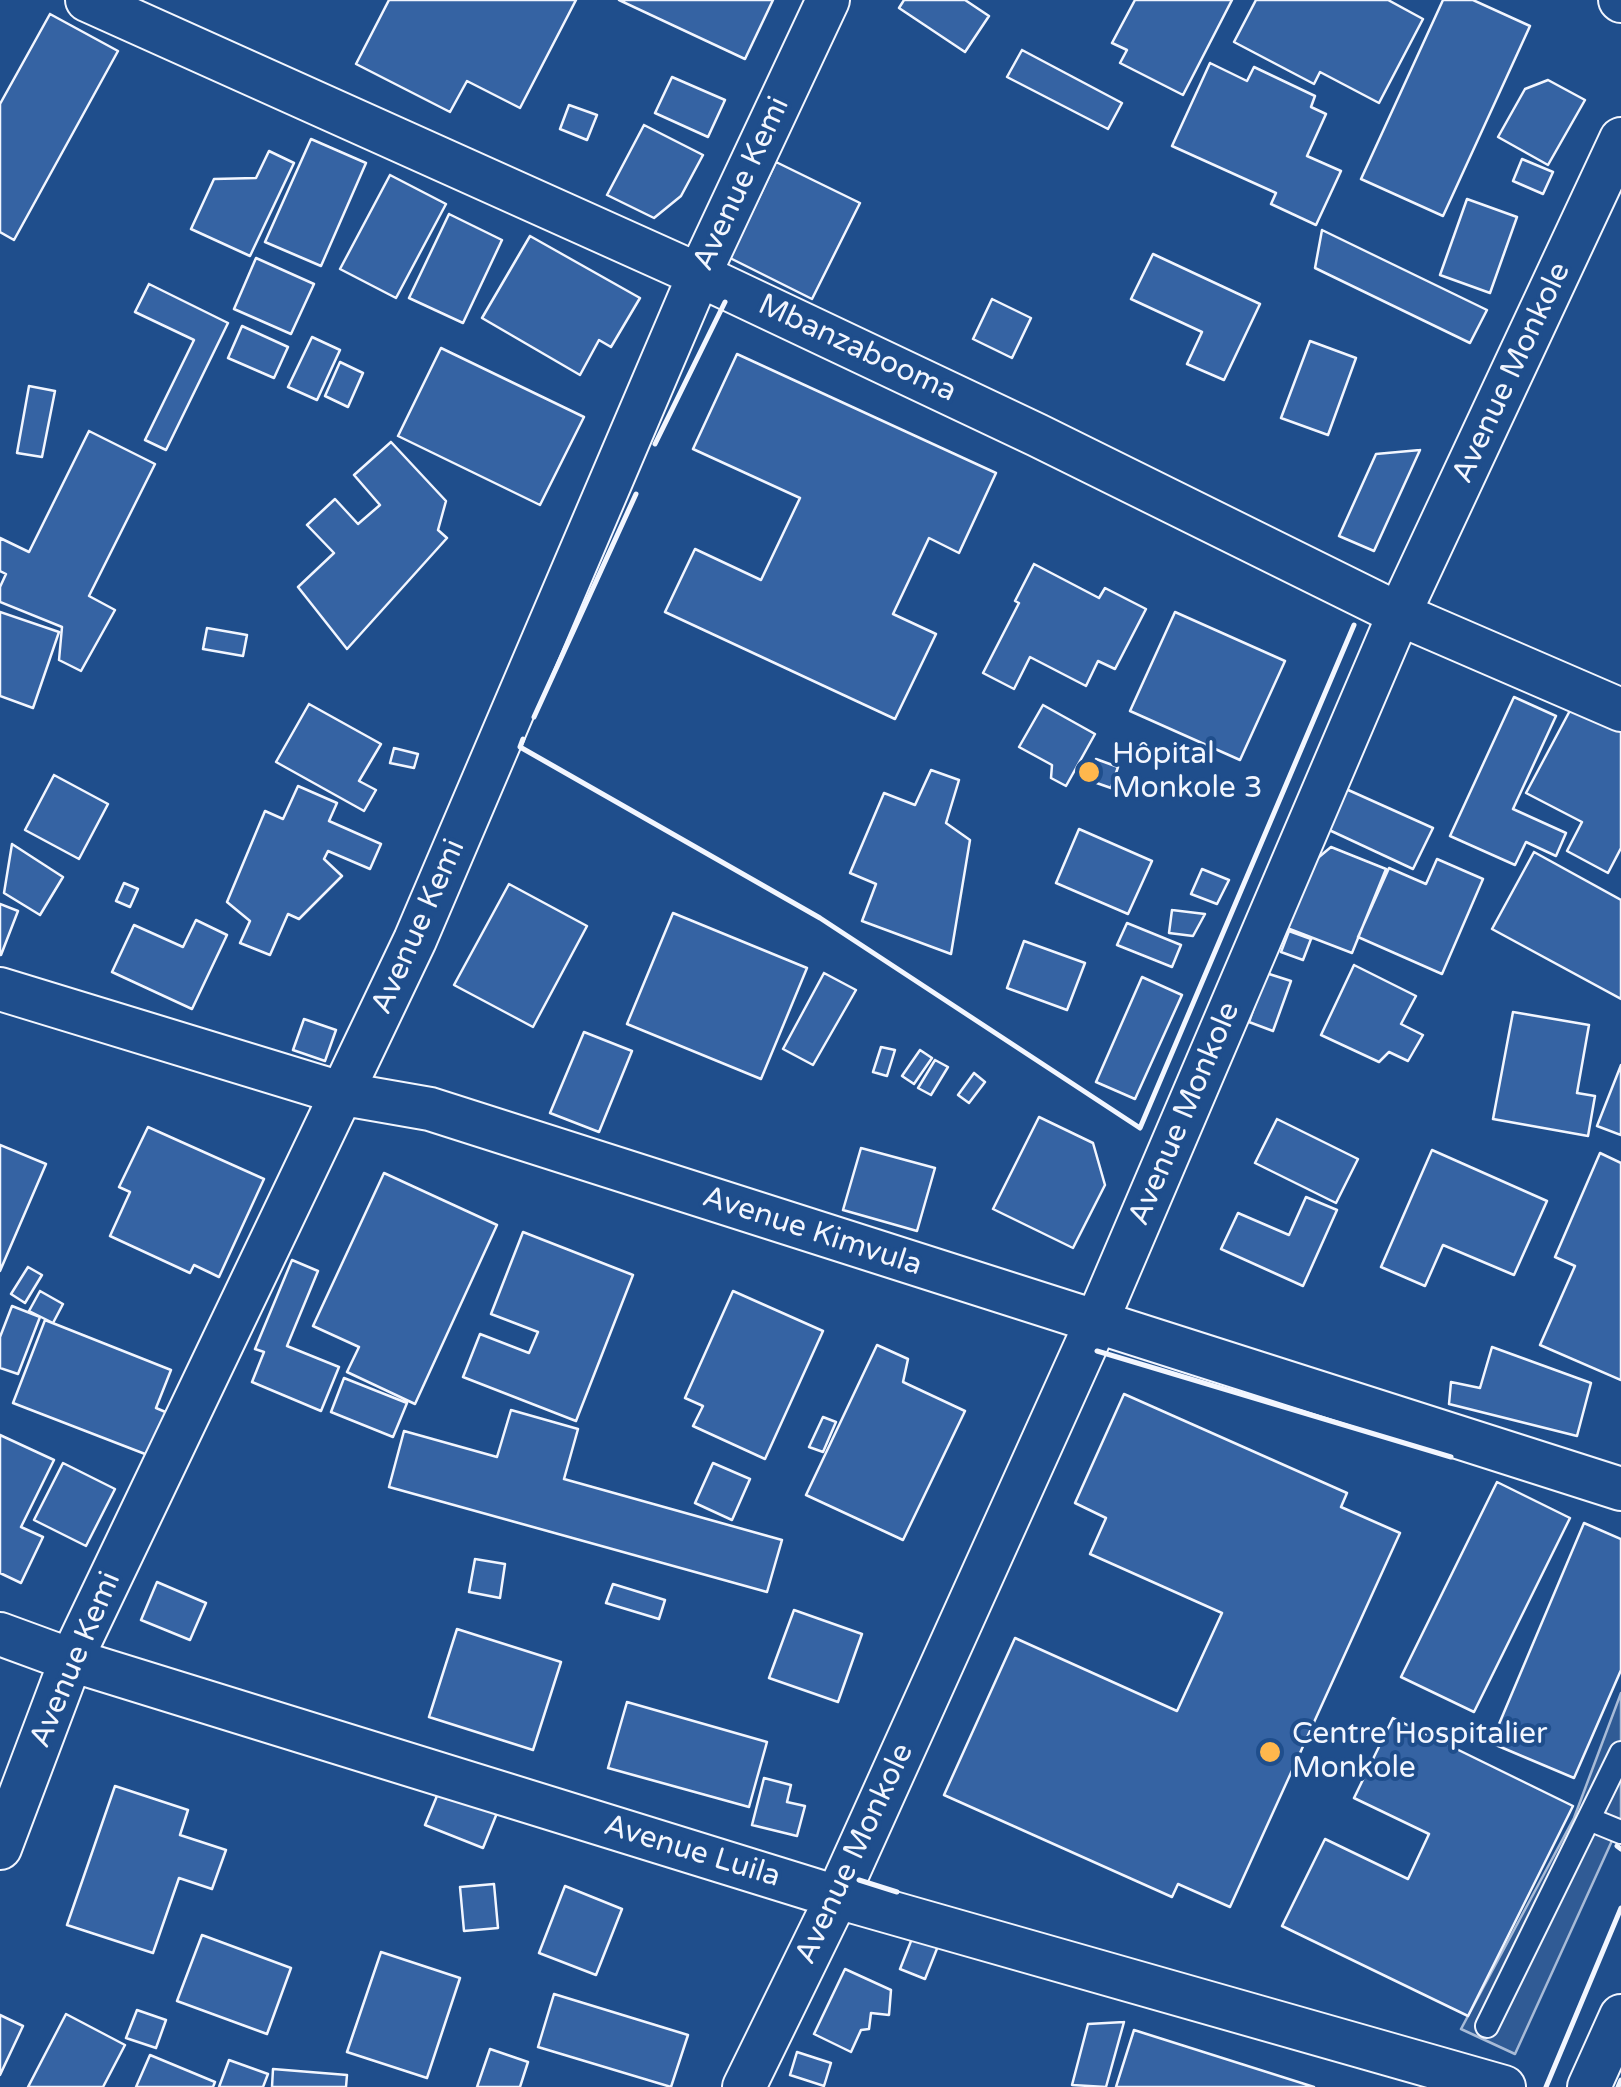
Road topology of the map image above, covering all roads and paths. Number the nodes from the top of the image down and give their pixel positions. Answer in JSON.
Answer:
{"nodes":[{"id":1,"x":86,"y":0,"type":"edge"},
{"id":2,"x":828,"y":0,"type":"edge"},
{"id":3,"x":1621,"y":138,"type":"edge"},
{"id":4,"x":699,"y":275,"type":"junction"},
{"id":5,"x":1399,"y":614,"type":"junction"},
{"id":6,"x":1621,"y":710,"type":"edge"},
{"id":7,"x":0,"y":988,"type":"edge"},
{"id":8,"x":344,"y":1094,"type":"junction"},
{"id":9,"x":1096,"y":1323,"type":"junction"},
{"id":10,"x":1621,"y":1488,"type":"edge"},
{"id":11,"x":0,"y":1634,"type":"edge"},
{"id":12,"x":71,"y":1660,"type":"junction"},
{"id":13,"x":1621,"y":1753,"type":"edge"},
{"id":14,"x":1589,"y":1819,"type":"junction"},
{"id":15,"x":1621,"y":1832,"type":"edge"},
{"id":16,"x":0,"y":1848,"type":"edge"},
{"id":17,"x":837,"y":1897,"type":"junction"},
{"id":18,"x":1621,"y":2016,"type":"edge"},
{"id":19,"x":1487,"y":2026,"type":"dead end"},
{"id":20,"x":744,"y":2087,"type":"edge"},
{"id":21,"x":1504,"y":2087,"type":"edge"},
{"id":22,"x":1589,"y":2087,"type":"edge"}],
"edges":[{"from":1,"to":4,"type":"street","name":"Mbanzabooma"},
{"from":2,"to":4,"type":"street","name":"Avenue Kemi"},
{"from":3,"to":5,"type":"street","name":"Avenue Monkole"},
{"from":4,"to":5,"type":"street","name":"Mbanzabooma"},
{"from":4,"to":8,"type":"street","name":"Avenue Kemi"},
{"from":5,"to":6,"type":"street","name":"Mbanzabooma"},
{"from":5,"to":9,"type":"street","name":"Avenue Monkole"},
{"from":7,"to":8,"type":"street","name":"Avenue Kimvula"},
{"from":8,"to":9,"type":"street","name":"Avenue Kimvula"},
{"from":8,"to":12,"type":"street","name":"Avenue Kemi"},
{"from":9,"to":10,"type":"street","name":"Avenue Kimvula"},
{"from":9,"to":17,"type":"street","name":"Avenue Monkole"},
{"from":11,"to":12,"type":"street","name":"Avenue Luila"},
{"from":12,"to":16,"type":"street","name":"Avenue Kemi"},
{"from":12,"to":17,"type":"street","name":"Avenue Luila"},
{"from":13,"to":14,"type":"lane"},
{"from":14,"to":15,"type":"lane"},
{"from":14,"to":19,"type":"lane"},
{"from":17,"to":20,"type":"street","name":"Avenue Monkole"},
{"from":17,"to":21,"type":"street","name":"Avenue Luila"},
{"from":18,"to":22,"type":"street"}]}
